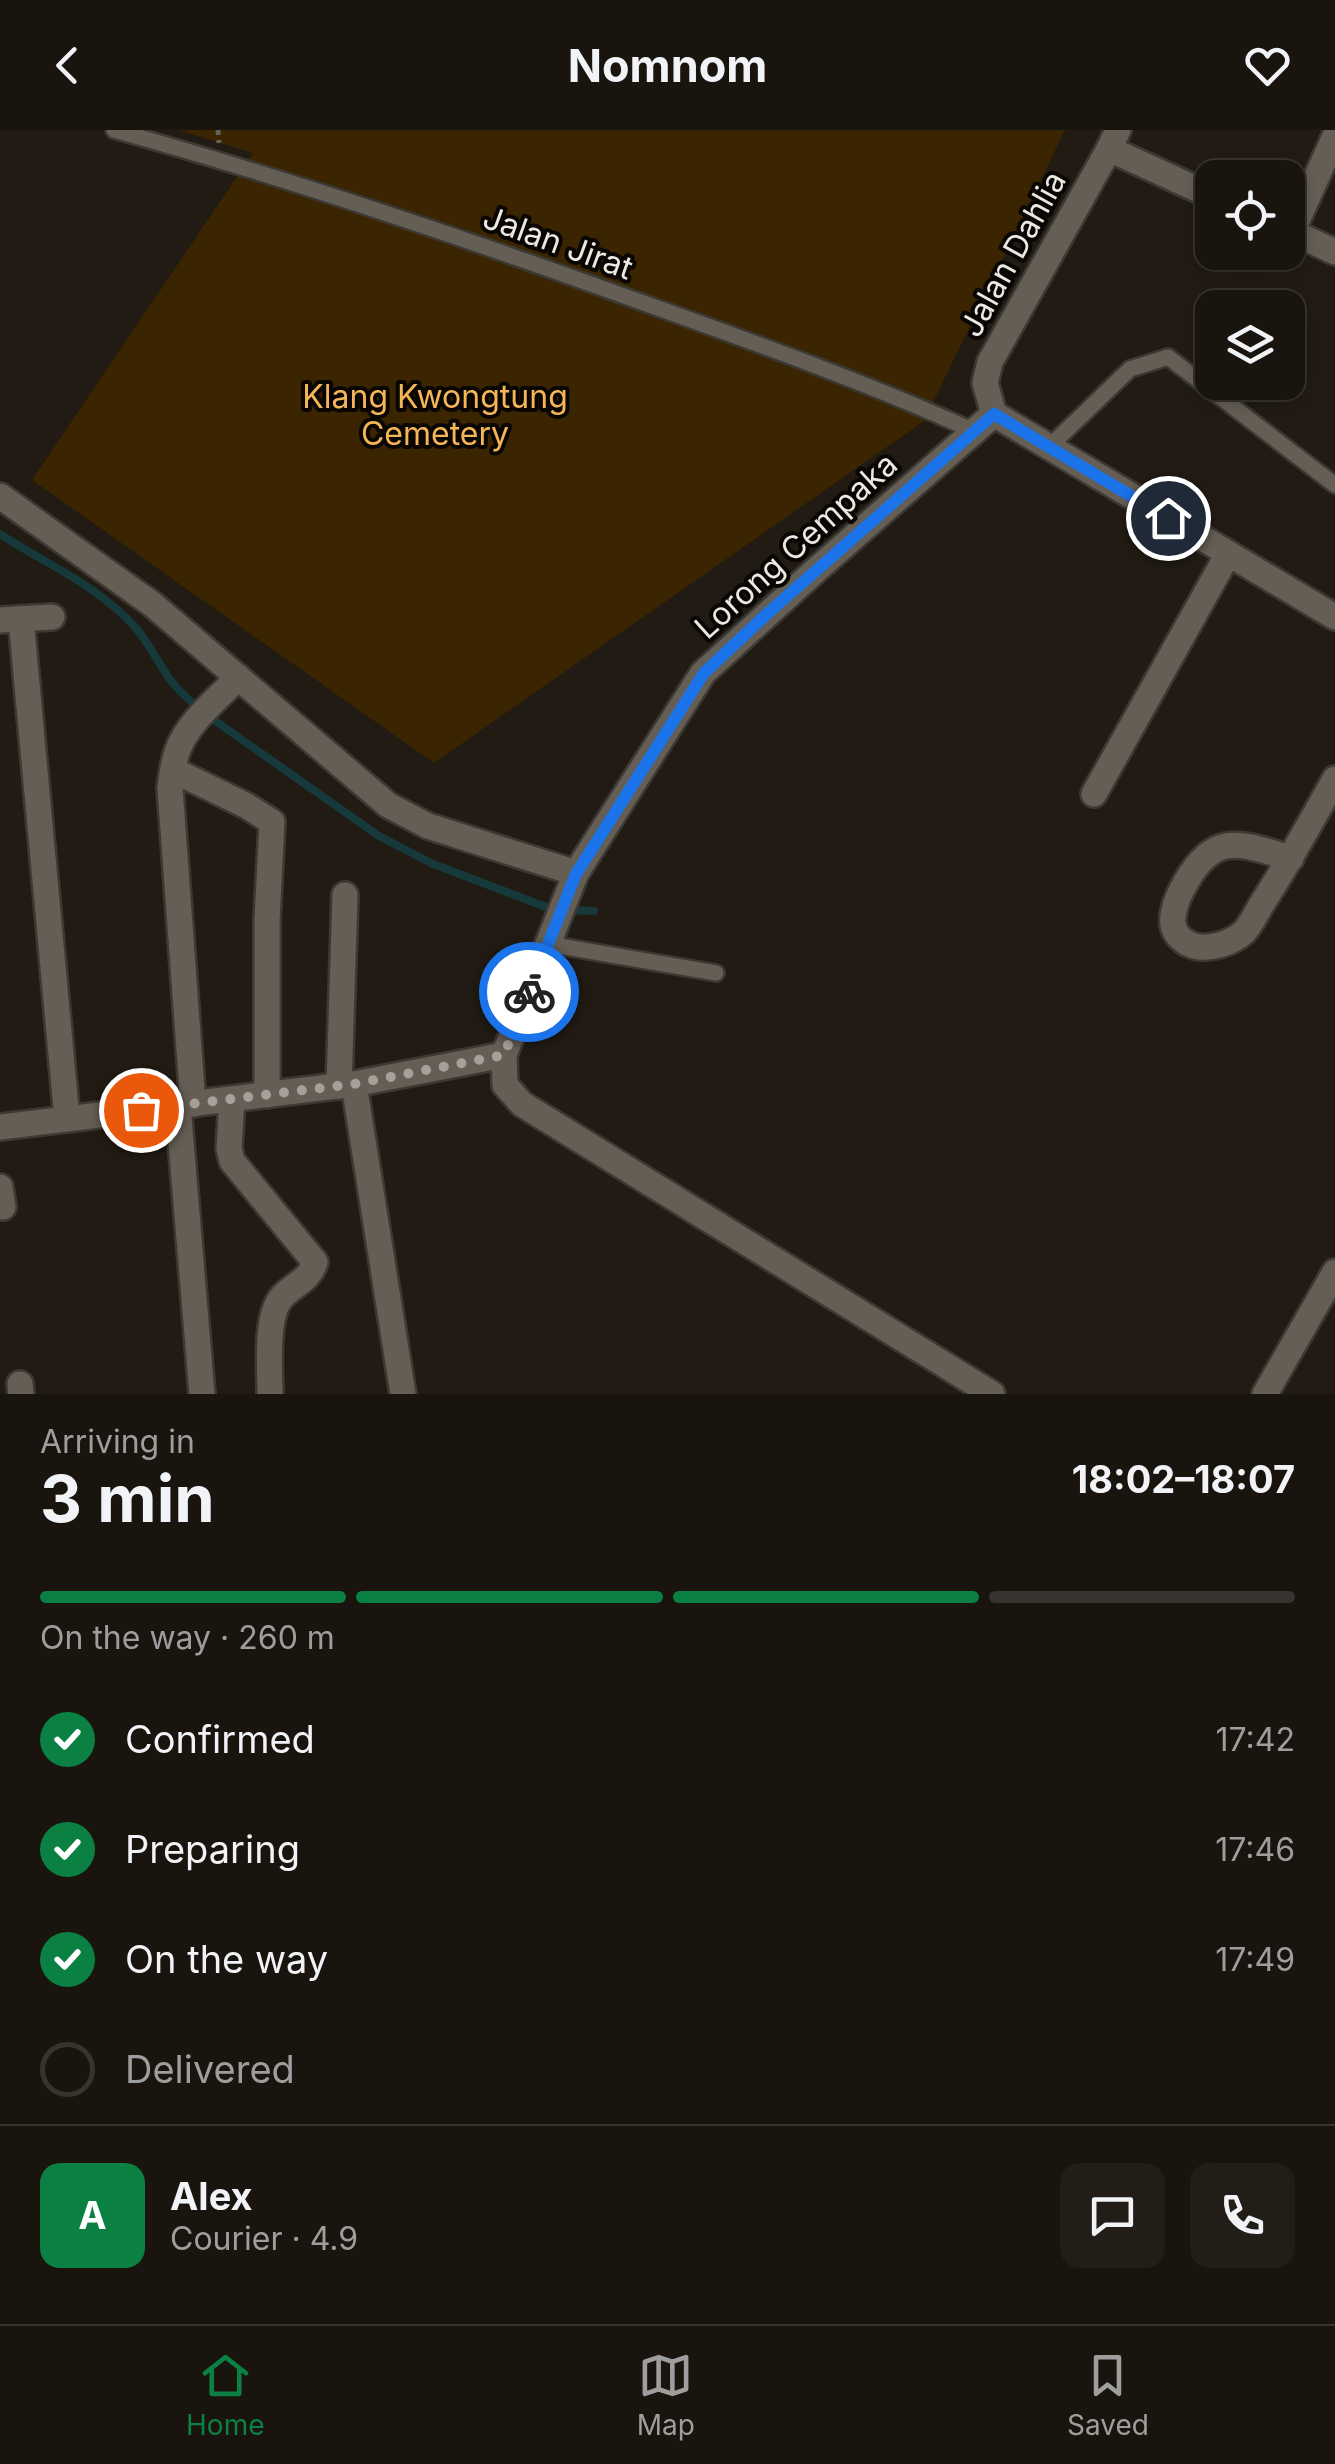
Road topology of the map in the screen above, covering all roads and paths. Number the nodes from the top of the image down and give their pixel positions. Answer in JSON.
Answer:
{"nodes":[{"id":1,"x":114,"y":130,"type":"edge"},
{"id":2,"x":1335,"y":136,"type":"edge"},
{"id":3,"x":1113,"y":139,"type":"edge"},
{"id":4,"x":1195,"y":186,"type":"edge"},
{"id":5,"x":1305,"y":199,"type":"edge"},
{"id":6,"x":1305,"y":238,"type":"edge"},
{"id":7,"x":1335,"y":252,"type":"edge"},
{"id":8,"x":984,"y":423,"type":"junction"},
{"id":9,"x":1048,"y":448,"type":"junction"},
{"id":10,"x":1335,"y":485,"type":"edge"},
{"id":11,"x":0,"y":496,"type":"edge"},
{"id":12,"x":1228,"y":554,"type":"junction"},
{"id":13,"x":52,"y":617,"type":"dead end"},
{"id":14,"x":1335,"y":617,"type":"edge"},
{"id":15,"x":11,"y":620,"type":"edge"},
{"id":16,"x":238,"y":677,"type":"junction"},
{"id":17,"x":173,"y":770,"type":"junction"},
{"id":18,"x":1335,"y":780,"type":"edge"},
{"id":19,"x":1094,"y":794,"type":"dead end"},
{"id":20,"x":1291,"y":858,"type":"junction"},
{"id":21,"x":345,"y":895,"type":"dead end"},
{"id":22,"x":568,"y":895,"type":"junction"},
{"id":23,"x":548,"y":944,"type":"junction"},
{"id":24,"x":716,"y":973,"type":"dead end"},
{"id":25,"x":504,"y":1055,"type":"junction"},
{"id":26,"x":347,"y":1085,"type":"junction"},
{"id":27,"x":267,"y":1095,"type":"junction"},
{"id":28,"x":232,"y":1099,"type":"junction"},
{"id":29,"x":185,"y":1105,"type":"junction"},
{"id":30,"x":67,"y":1119,"type":"junction"},
{"id":31,"x":0,"y":1128,"type":"edge"},
{"id":32,"x":1335,"y":1272,"type":"edge"},
{"id":33,"x":202,"y":1394,"type":"edge"},
{"id":34,"x":270,"y":1394,"type":"edge"},
{"id":35,"x":403,"y":1394,"type":"edge"},
{"id":36,"x":992,"y":1394,"type":"edge"},
{"id":37,"x":1265,"y":1394,"type":"edge"}],
"edges":[{"from":1,"to":8,"type":"lane","name":"Jalan Jirat"},
{"from":2,"to":5,"type":"street"},
{"from":3,"to":4,"type":"street"},
{"from":3,"to":8,"type":"street","name":"Jalan Dahlia"},
{"from":6,"to":7,"type":"street"},
{"from":8,"to":9,"type":"street"},
{"from":8,"to":22,"type":"street","name":"Lorong Cempaka"},
{"from":9,"to":10,"type":"lane"},
{"from":9,"to":12,"type":"street"},
{"from":11,"to":16,"type":"street"},
{"from":12,"to":14,"type":"street"},
{"from":12,"to":19,"type":"street"},
{"from":13,"to":15,"type":"street"},
{"from":15,"to":30,"type":"street"},
{"from":16,"to":17,"type":"street"},
{"from":16,"to":22,"type":"street"},
{"from":17,"to":27,"type":"street"},
{"from":17,"to":29,"type":"street"},
{"from":18,"to":20,"type":"street"},
{"from":20,"to":20,"type":"street"},
{"from":21,"to":26,"type":"street"},
{"from":22,"to":23,"type":"street","name":"Lorong Cempaka"},
{"from":23,"to":24,"type":"lane"},
{"from":23,"to":25,"type":"street","name":"Lorong Cempaka"},
{"from":25,"to":26,"type":"street"},
{"from":25,"to":36,"type":"street"},
{"from":26,"to":27,"type":"street"},
{"from":26,"to":35,"type":"street"},
{"from":27,"to":28,"type":"street"},
{"from":28,"to":29,"type":"street"},
{"from":28,"to":34,"type":"street"},
{"from":29,"to":30,"type":"street"},
{"from":29,"to":33,"type":"street"},
{"from":30,"to":31,"type":"street"},
{"from":32,"to":37,"type":"street"}]}
